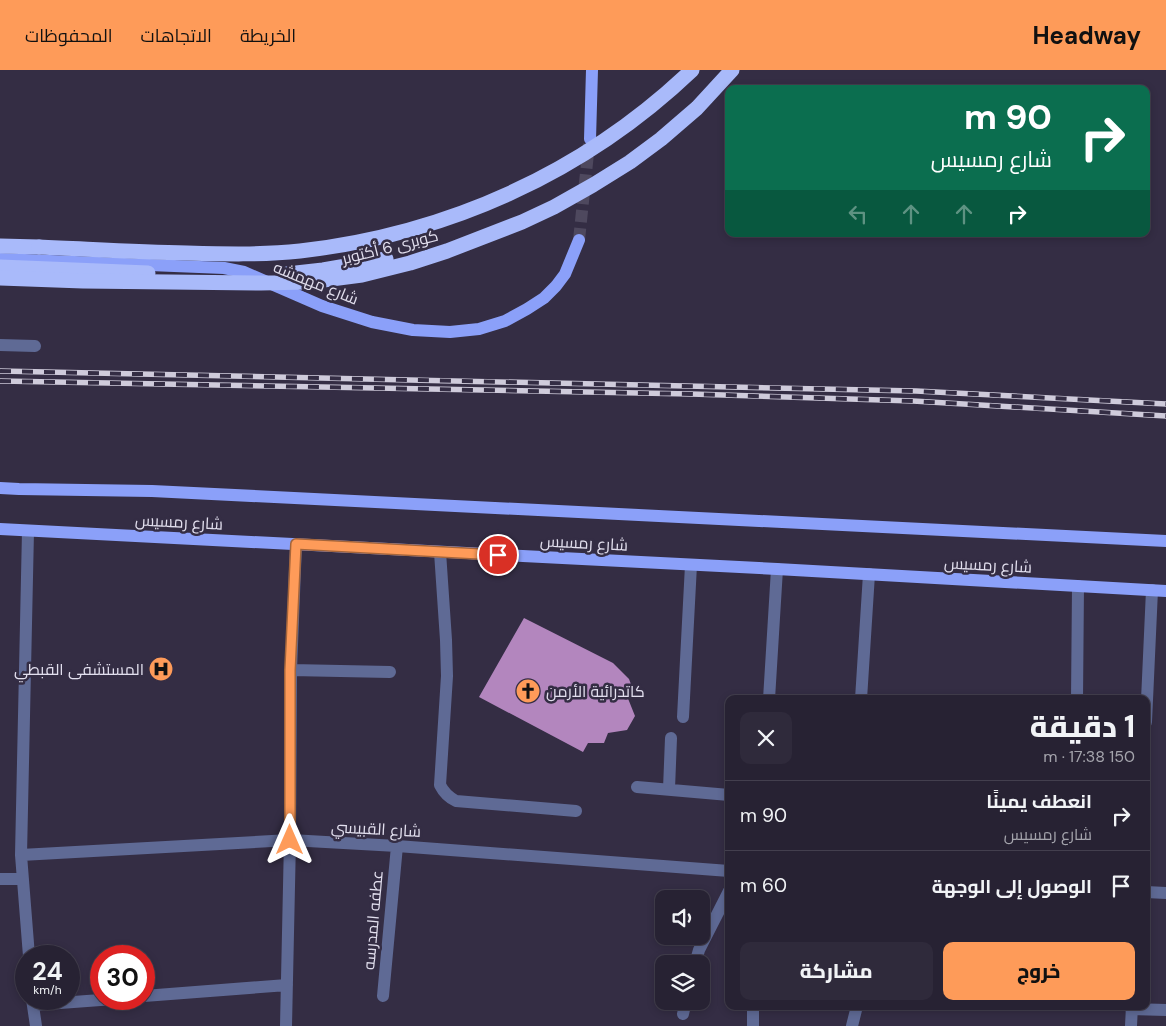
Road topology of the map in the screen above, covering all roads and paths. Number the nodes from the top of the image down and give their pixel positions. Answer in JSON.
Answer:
{"nodes":[{"id":1,"x":592,"y":70,"type":"edge"},
{"id":2,"x":692,"y":70,"type":"edge"},
{"id":3,"x":720,"y":70,"type":"edge"},
{"id":4,"x":732,"y":70,"type":"edge"},
{"id":5,"x":590,"y":139,"type":"tunnel mouth"},
{"id":6,"x":579,"y":240,"type":"tunnel mouth"},
{"id":7,"x":0,"y":246,"type":"edge"},
{"id":8,"x":0,"y":259,"type":"edge"},
{"id":9,"x":0,"y":267,"type":"edge"},
{"id":10,"x":0,"y":278,"type":"edge"},
{"id":11,"x":0,"y":345,"type":"edge"},
{"id":12,"x":35,"y":346,"type":"dead end"},
{"id":13,"x":0,"y":488,"type":"edge"},
{"id":14,"x":0,"y":529,"type":"edge"},
{"id":15,"x":28,"y":531,"type":"junction"},
{"id":16,"x":1166,"y":541,"type":"edge"},
{"id":17,"x":296,"y":544,"type":"junction"},
{"id":18,"x":440,"y":552,"type":"junction"},
{"id":19,"x":691,"y":565,"type":"junction"},
{"id":20,"x":777,"y":569,"type":"junction"},
{"id":21,"x":869,"y":574,"type":"junction"},
{"id":22,"x":1078,"y":586,"type":"junction"},
{"id":23,"x":1152,"y":590,"type":"junction"},
{"id":24,"x":1166,"y":591,"type":"edge"},
{"id":25,"x":290,"y":670,"type":"junction"},
{"id":26,"x":390,"y":672,"type":"dead end"},
{"id":27,"x":769,"y":695,"type":"edge"},
{"id":28,"x":861,"y":695,"type":"edge"},
{"id":29,"x":1077,"y":695,"type":"edge"},
{"id":30,"x":1147,"y":695,"type":"edge"},
{"id":31,"x":683,"y":716,"type":"dead end"},
{"id":32,"x":670,"y":738,"type":"dead end"},
{"id":33,"x":637,"y":787,"type":"dead end"},
{"id":34,"x":669,"y":789,"type":"junction"},
{"id":35,"x":725,"y":795,"type":"edge"},
{"id":36,"x":576,"y":810,"type":"dead end"},
{"id":37,"x":290,"y":840,"type":"junction"},
{"id":38,"x":397,"y":846,"type":"junction"},
{"id":39,"x":21,"y":855,"type":"junction"},
{"id":40,"x":725,"y":871,"type":"edge"},
{"id":41,"x":0,"y":879,"type":"edge"},
{"id":42,"x":22,"y":879,"type":"junction"},
{"id":43,"x":1150,"y":892,"type":"edge"},
{"id":44,"x":1166,"y":893,"type":"edge"},
{"id":45,"x":725,"y":899,"type":"edge"},
{"id":46,"x":28,"y":945,"type":"edge"},
{"id":47,"x":698,"y":955,"type":"edge"},
{"id":48,"x":287,"y":985,"type":"junction"},
{"id":49,"x":155,"y":995,"type":"edge"},
{"id":50,"x":382,"y":996,"type":"dead end"},
{"id":51,"x":1150,"y":1009,"type":"edge"},
{"id":52,"x":33,"y":1010,"type":"edge"},
{"id":53,"x":753,"y":1010,"type":"edge"},
{"id":54,"x":855,"y":1010,"type":"edge"},
{"id":55,"x":1132,"y":1010,"type":"edge"},
{"id":56,"x":1166,"y":1010,"type":"edge"},
{"id":57,"x":36,"y":1026,"type":"edge"},
{"id":58,"x":286,"y":1026,"type":"edge"},
{"id":59,"x":752,"y":1026,"type":"edge"},
{"id":60,"x":852,"y":1026,"type":"edge"},
{"id":61,"x":1131,"y":1026,"type":"edge"}],
"edges":[{"from":1,"to":5,"type":"main road"},
{"from":2,"to":7,"type":"highway","name":"كوبرى 6 أكتوبر","bridge":true},
{"from":3,"to":9,"type":"highway","bridge":true},
{"from":4,"to":10,"type":"highway","name":"كوبرى 6 أكتوبر","bridge":true},
{"from":6,"to":8,"type":"main road","name":"شارع مهمشه"},
{"from":11,"to":12,"type":"street"},
{"from":13,"to":16,"type":"main road","name":"شارع رمسيس"},
{"from":14,"to":15,"type":"main road","name":"شارع رمسيس"},
{"from":15,"to":17,"type":"main road","name":"شارع رمسيس"},
{"from":15,"to":39,"type":"street"},
{"from":17,"to":18,"type":"main road","name":"شارع رمسيس"},
{"from":17,"to":25,"type":"street"},
{"from":18,"to":19,"type":"main road","name":"شارع رمسيس"},
{"from":18,"to":36,"type":"street"},
{"from":19,"to":20,"type":"main road","name":"شارع رمسيس"},
{"from":19,"to":31,"type":"street"},
{"from":20,"to":21,"type":"main road","name":"شارع رمسيس"},
{"from":20,"to":27,"type":"street"},
{"from":21,"to":22,"type":"main road","name":"شارع رمسيس"},
{"from":21,"to":28,"type":"street"},
{"from":22,"to":23,"type":"main road","name":"شارع رمسيس"},
{"from":22,"to":29,"type":"street"},
{"from":23,"to":24,"type":"main road","name":"شارع رمسيس"},
{"from":23,"to":30,"type":"street"},
{"from":25,"to":26,"type":"street"},
{"from":25,"to":37,"type":"street"},
{"from":32,"to":34,"type":"street"},
{"from":33,"to":34,"type":"street"},
{"from":34,"to":35,"type":"street"},
{"from":37,"to":38,"type":"street","name":"شارع القبيسي"},
{"from":37,"to":39,"type":"street","name":"شارع القبيسي"},
{"from":37,"to":48,"type":"street"},
{"from":38,"to":40,"type":"street","name":"شارع القبيسي"},
{"from":38,"to":50,"type":"street","name":"عطفه المدرسه"},
{"from":39,"to":42,"type":"street"},
{"from":41,"to":42,"type":"street"},
{"from":42,"to":46,"type":"street"},
{"from":43,"to":44,"type":"street"},
{"from":45,"to":47,"type":"street"},
{"from":48,"to":49,"type":"street"},
{"from":48,"to":58,"type":"street"},
{"from":51,"to":56,"type":"street"},
{"from":52,"to":57,"type":"street"},
{"from":53,"to":59,"type":"street"},
{"from":54,"to":60,"type":"street"},
{"from":55,"to":61,"type":"street"}]}
